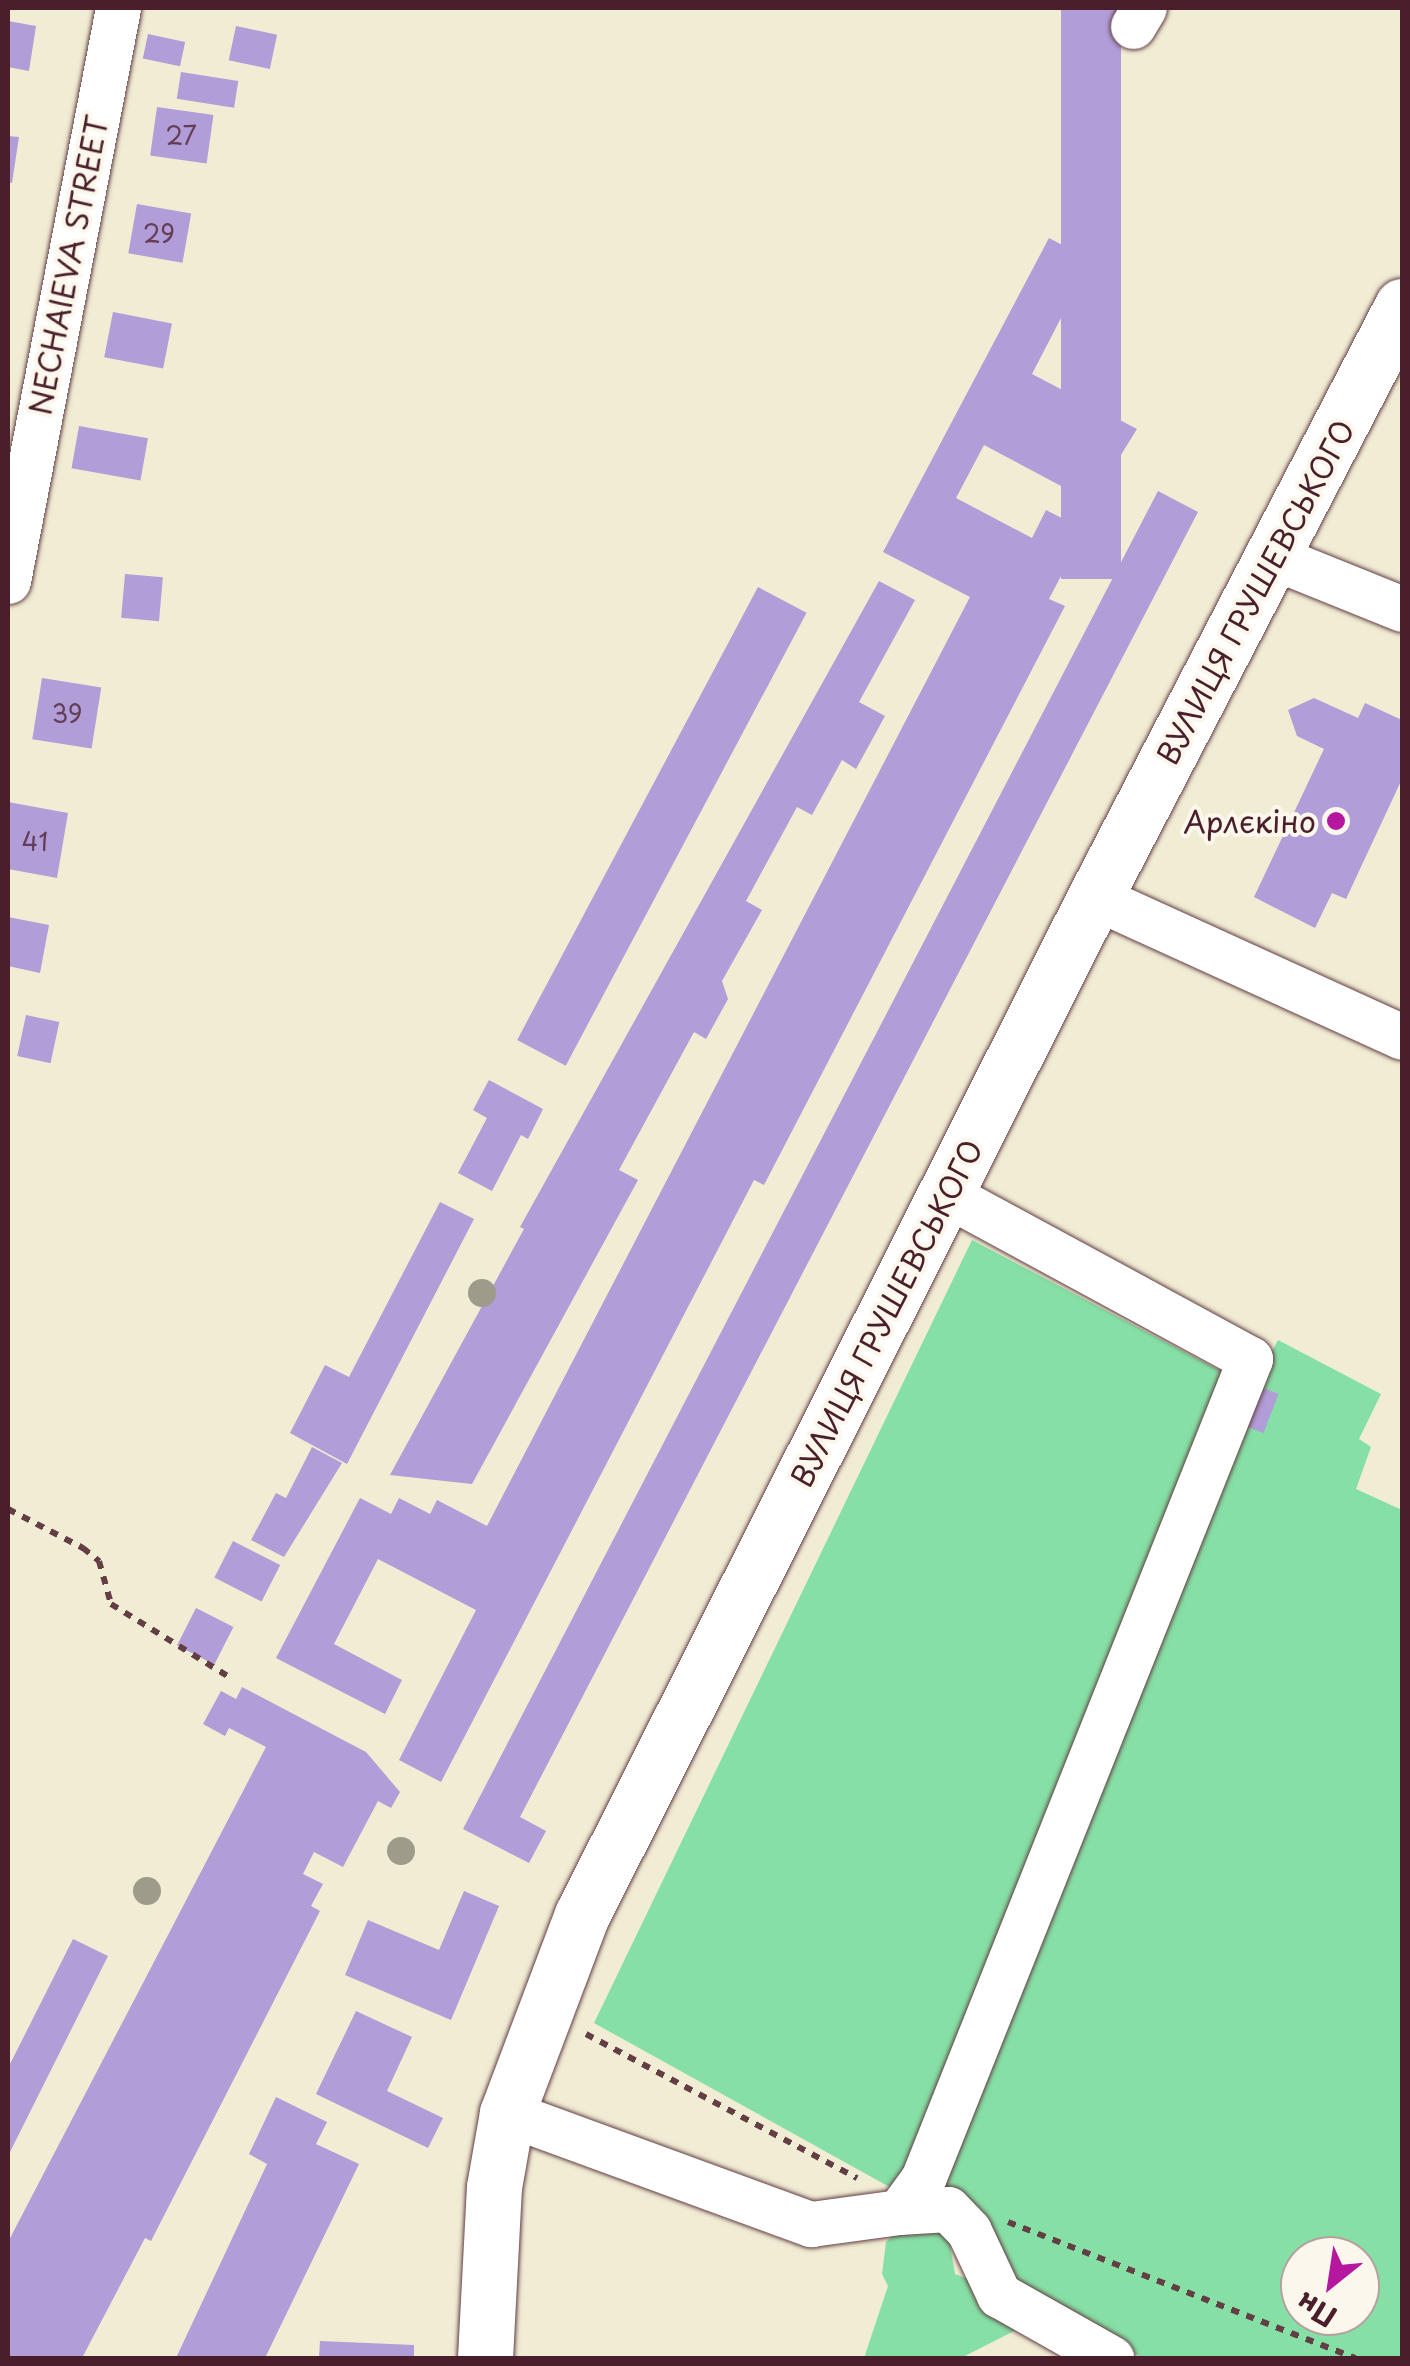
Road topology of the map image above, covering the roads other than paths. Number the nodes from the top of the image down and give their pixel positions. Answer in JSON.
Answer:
{"nodes":[{"id":1,"x":118,"y":8,"type":"edge"},
{"id":2,"x":1402,"y":306,"type":"edge"},
{"id":3,"x":1276,"y":558,"type":"junction"},
{"id":4,"x":8,"y":580,"type":"edge"},
{"id":5,"x":1402,"y":609,"type":"edge"},
{"id":6,"x":1095,"y":897,"type":"junction"},
{"id":7,"x":1402,"y":1037,"type":"edge"},
{"id":8,"x":946,"y":1194,"type":"junction"},
{"id":9,"x":507,"y":2113,"type":"junction"},
{"id":10,"x":899,"y":2212,"type":"junction"},
{"id":11,"x":485,"y":2358,"type":"edge"},
{"id":12,"x":1111,"y":2358,"type":"edge"}],
"edges":[{"from":1,"to":4,"type":"street","name":"NECHAIEVA STREET"},
{"from":2,"to":3,"type":"main road","name":"ВУЛИЦЯ ГРУШЕВСЬКОГО"},
{"from":3,"to":5,"type":"street"},
{"from":3,"to":6,"type":"main road","name":"ВУЛИЦЯ ГРУШЕВСЬКОГО"},
{"from":6,"to":7,"type":"street"},
{"from":6,"to":8,"type":"main road","name":"ВУЛИЦЯ ГРУШЕВСЬКОГО"},
{"from":8,"to":9,"type":"main road","name":"ВУЛИЦЯ ГРУШЕВСЬКОГО"},
{"from":8,"to":10,"type":"street"},
{"from":9,"to":10,"type":"street"},
{"from":9,"to":11,"type":"main road","name":"ВУЛИЦЯ ГРУШЕВСЬКОГО"},
{"from":10,"to":12,"type":"street"}]}
